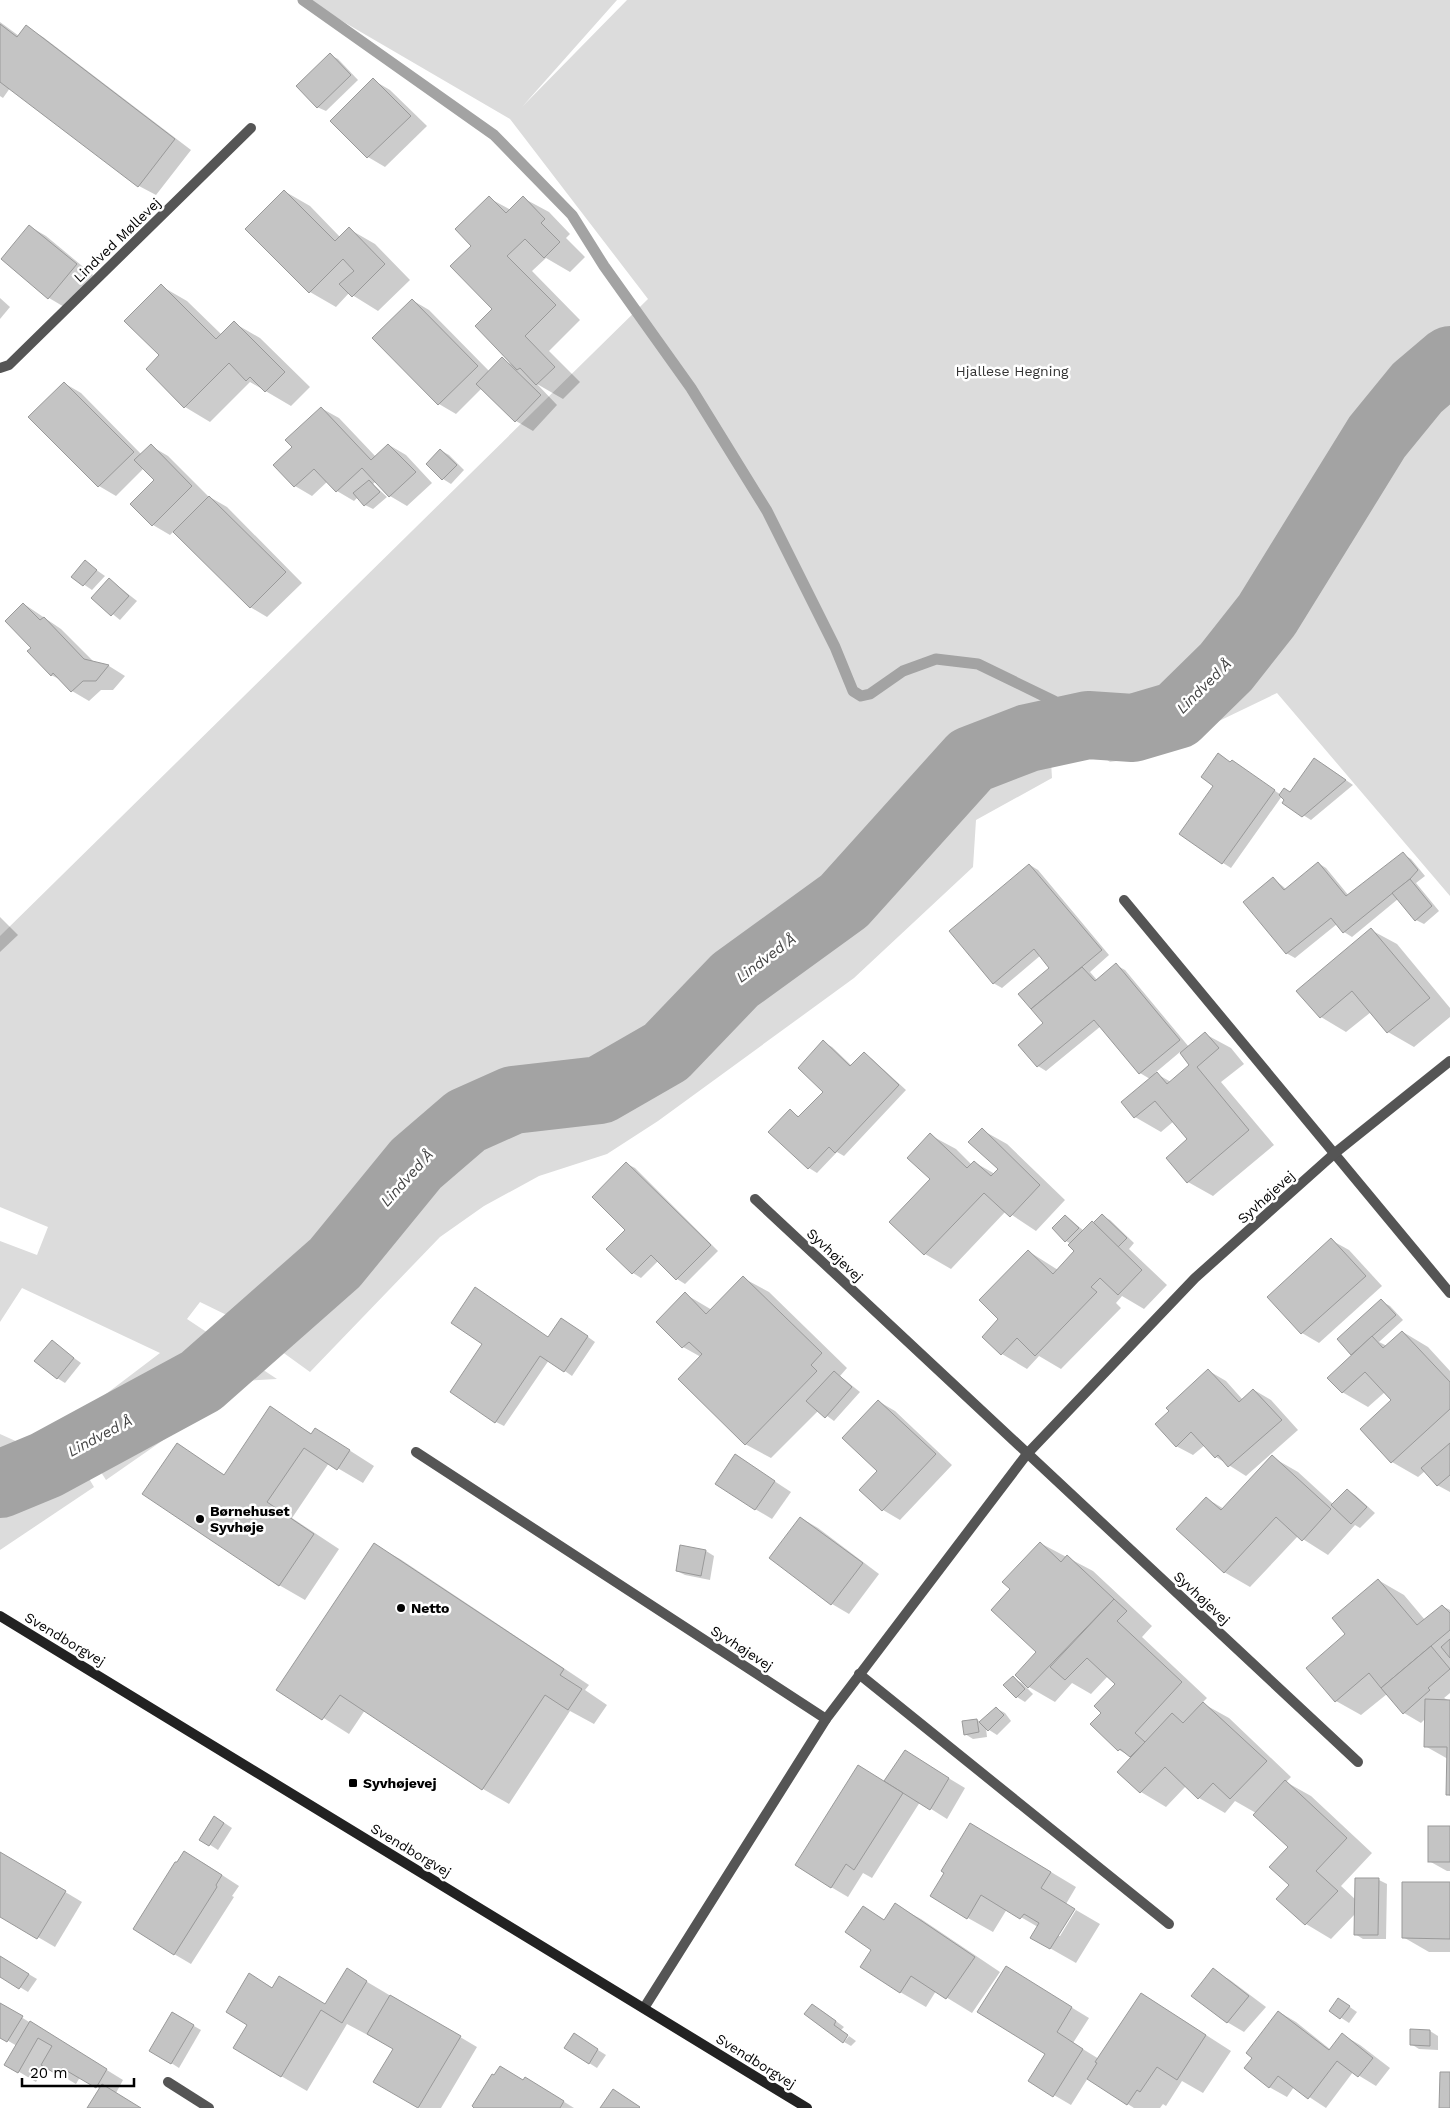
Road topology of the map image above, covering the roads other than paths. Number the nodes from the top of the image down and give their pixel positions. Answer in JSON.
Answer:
{"nodes":[{"id":1,"x":251,"y":128,"type":"dead end"},
{"id":2,"x":0,"y":368,"type":"edge"},
{"id":3,"x":1124,"y":900,"type":"dead end"},
{"id":4,"x":1450,"y":1061,"type":"edge"},
{"id":5,"x":1335,"y":1153,"type":"junction"},
{"id":6,"x":755,"y":1199,"type":"dead end"},
{"id":7,"x":1450,"y":1293,"type":"edge"},
{"id":8,"x":416,"y":1452,"type":"dead end"},
{"id":9,"x":1026,"y":1454,"type":"junction"},
{"id":10,"x":0,"y":1616,"type":"edge"},
{"id":11,"x":859,"y":1674,"type":"junction"},
{"id":12,"x":826,"y":1719,"type":"junction"},
{"id":13,"x":1358,"y":1762,"type":"dead end"},
{"id":14,"x":1169,"y":1924,"type":"dead end"},
{"id":15,"x":644,"y":2008,"type":"junction"},
{"id":16,"x":168,"y":2082,"type":"dead end"},
{"id":17,"x":209,"y":2108,"type":"edge"},
{"id":18,"x":807,"y":2108,"type":"edge"}],
"edges":[{"from":1,"to":2,"type":"street","name":"Lindved Møllevej"},
{"from":3,"to":5,"type":"street"},
{"from":4,"to":5,"type":"street","name":"Syvhøjevej"},
{"from":5,"to":7,"type":"street"},
{"from":5,"to":9,"type":"street","name":"Syvhøjevej"},
{"from":6,"to":9,"type":"street","name":"Syvhøjevej"},
{"from":8,"to":12,"type":"street","name":"Syvhøjevej"},
{"from":9,"to":11,"type":"street","name":"Syvhøjevej"},
{"from":9,"to":13,"type":"street","name":"Syvhøjevej"},
{"from":10,"to":15,"type":"main road","name":"Svendborgvej"},
{"from":11,"to":12,"type":"street","name":"Syvhøjevej"},
{"from":11,"to":14,"type":"street"},
{"from":12,"to":15,"type":"street","name":"Syvhøjevej"},
{"from":15,"to":18,"type":"main road","name":"Svendborgvej"},
{"from":16,"to":17,"type":"street"}]}
